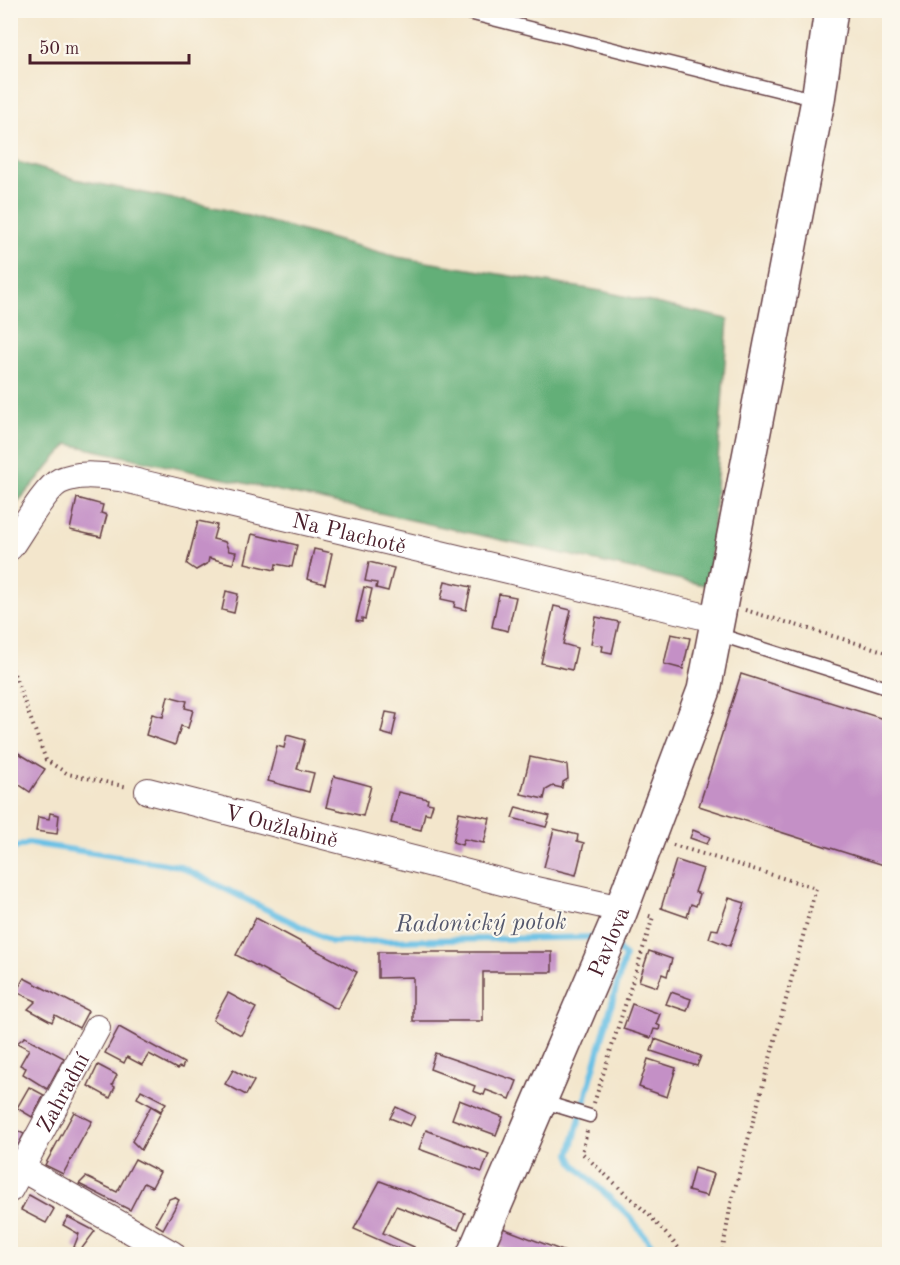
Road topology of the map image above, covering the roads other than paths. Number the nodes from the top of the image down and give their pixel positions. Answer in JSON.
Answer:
{"nodes":[{"id":1,"x":457,"y":10,"type":"edge"},
{"id":2,"x":831,"y":10,"type":"edge"},
{"id":3,"x":818,"y":100,"type":"junction"},
{"id":4,"x":10,"y":547,"type":"edge"},
{"id":5,"x":718,"y":619,"type":"junction"},
{"id":6,"x":890,"y":689,"type":"edge"},
{"id":7,"x":148,"y":791,"type":"road end"},
{"id":8,"x":613,"y":930,"type":"junction"},
{"id":9,"x":97,"y":1028,"type":"dead end"},
{"id":10,"x":554,"y":1105,"type":"junction"},
{"id":11,"x":590,"y":1115,"type":"road end"},
{"id":12,"x":14,"y":1173,"type":"edge"},
{"id":13,"x":172,"y":1254,"type":"edge"},
{"id":14,"x":474,"y":1254,"type":"edge"}],
"edges":[{"from":1,"to":3,"type":"lane"},
{"from":2,"to":3,"type":"street","name":"Pavlova"},
{"from":3,"to":5,"type":"street","name":"Pavlova"},
{"from":4,"to":5,"type":"street","name":"Na Plachotě"},
{"from":5,"to":6,"type":"lane"},
{"from":5,"to":8,"type":"street","name":"Pavlova"},
{"from":7,"to":8,"type":"street","name":"V Oužlabině"},
{"from":8,"to":10,"type":"street","name":"Pavlova"},
{"from":9,"to":12,"type":"street","name":"Zahradní"},
{"from":10,"to":11,"type":"lane"},
{"from":10,"to":14,"type":"street","name":"Pavlova"},
{"from":12,"to":13,"type":"street"}]}
